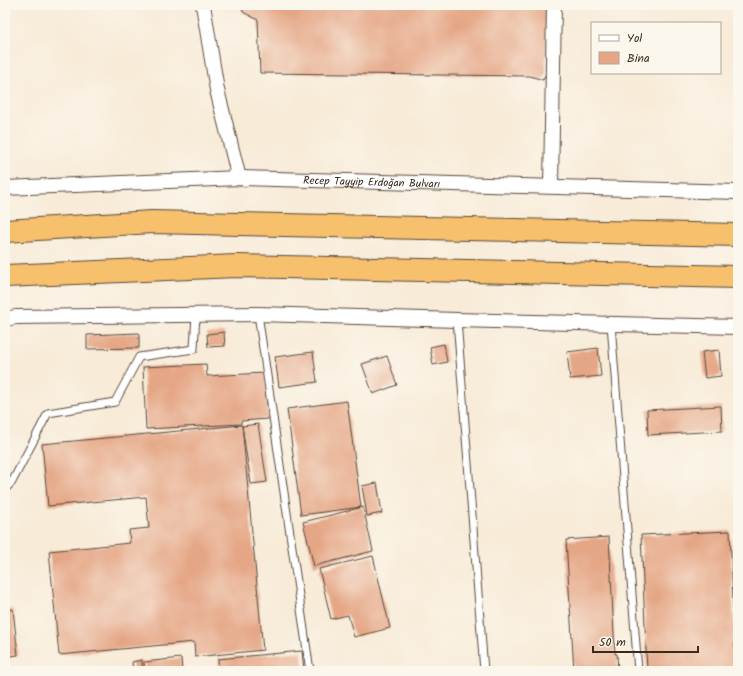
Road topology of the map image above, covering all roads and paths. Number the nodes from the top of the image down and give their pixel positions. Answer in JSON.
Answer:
{"nodes":[{"id":1,"x":203,"y":5,"type":"edge"},
{"id":2,"x":554,"y":5,"type":"edge"},
{"id":3,"x":239,"y":178,"type":"junction"},
{"id":4,"x":551,"y":186,"type":"junction"},
{"id":5,"x":5,"y":188,"type":"edge"},
{"id":6,"x":738,"y":192,"type":"edge"},
{"id":7,"x":5,"y":231,"type":"edge"},
{"id":8,"x":738,"y":235,"type":"edge"},
{"id":9,"x":5,"y":276,"type":"edge"},
{"id":10,"x":738,"y":277,"type":"edge"},
{"id":11,"x":196,"y":314,"type":"junction"},
{"id":12,"x":258,"y":314,"type":"junction"},
{"id":13,"x":5,"y":319,"type":"edge"},
{"id":14,"x":457,"y":320,"type":"junction"},
{"id":15,"x":611,"y":324,"type":"junction"},
{"id":16,"x":738,"y":327,"type":"edge"},
{"id":17,"x":5,"y":489,"type":"edge"},
{"id":18,"x":310,"y":671,"type":"edge"},
{"id":19,"x":484,"y":671,"type":"edge"},
{"id":20,"x":638,"y":671,"type":"edge"}],
"edges":[{"from":1,"to":3,"type":"street"},
{"from":2,"to":4,"type":"street"},
{"from":3,"to":4,"type":"street","name":"Recep Tayyip Erdoğan Bulvarı"},
{"from":3,"to":5,"type":"street","name":"Recep Tayyip Erdoğan Bulvarı"},
{"from":4,"to":6,"type":"street","name":"Recep Tayyip Erdoğan Bulvarı"},
{"from":7,"to":8,"type":"highway"},
{"from":9,"to":10,"type":"highway"},
{"from":11,"to":12,"type":"street"},
{"from":11,"to":13,"type":"street"},
{"from":11,"to":17,"type":"lane"},
{"from":12,"to":14,"type":"street"},
{"from":12,"to":18,"type":"lane"},
{"from":14,"to":15,"type":"street"},
{"from":14,"to":19,"type":"lane"},
{"from":15,"to":16,"type":"street"},
{"from":15,"to":20,"type":"lane"}]}
